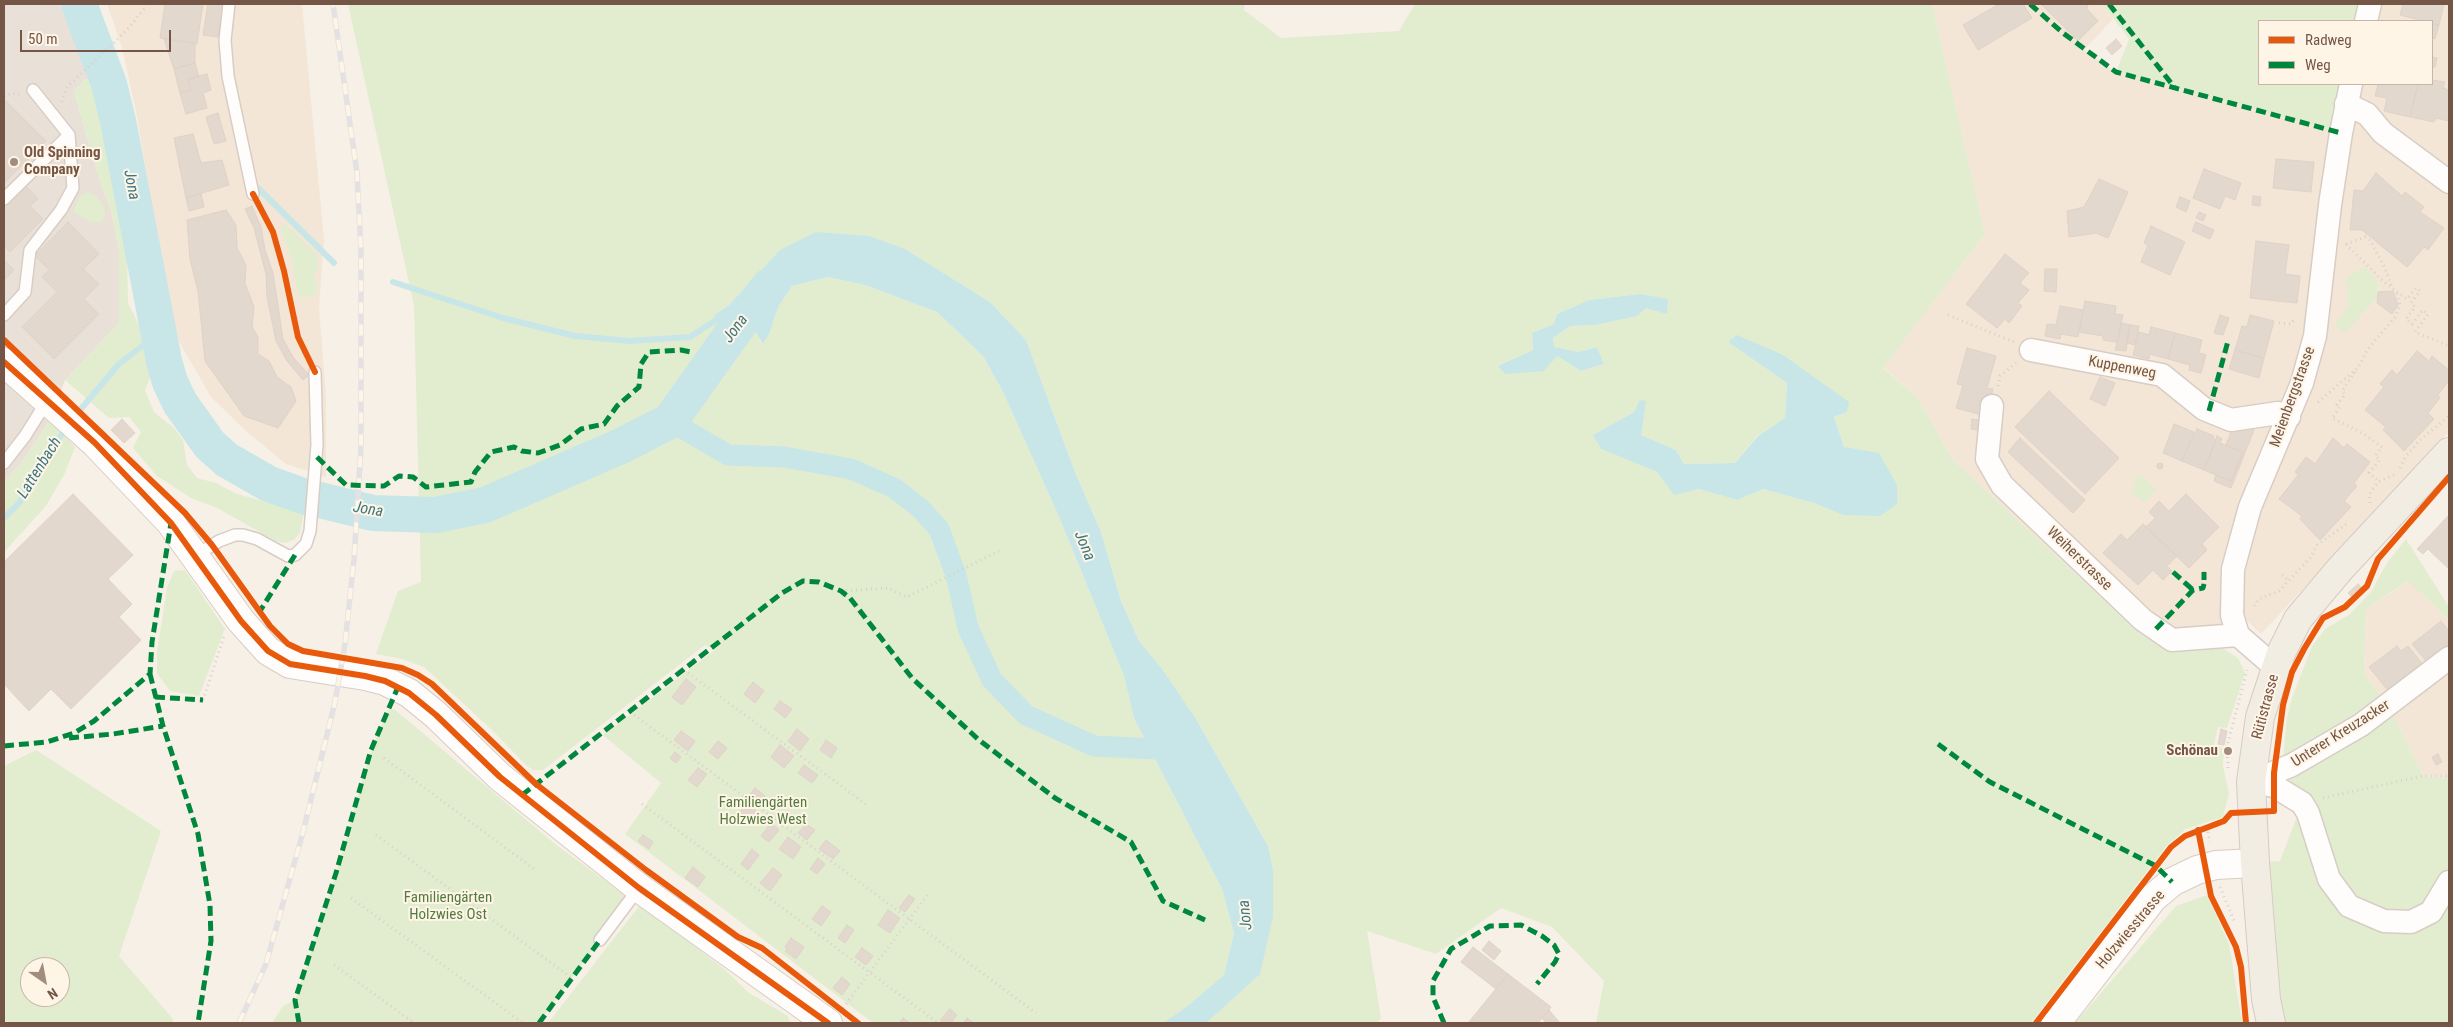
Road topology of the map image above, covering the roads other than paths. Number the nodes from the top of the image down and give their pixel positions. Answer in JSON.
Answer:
{"nodes":[{"id":1,"x":229,"y":4,"type":"edge"},
{"id":2,"x":2370,"y":4,"type":"edge"},
{"id":3,"x":2366,"y":20,"type":"edge"},
{"id":4,"x":33,"y":90,"type":"dead end"},
{"id":5,"x":2349,"y":94,"type":"edge"},
{"id":6,"x":69,"y":135,"type":"junction"},
{"id":7,"x":2449,"y":182,"type":"edge"},
{"id":8,"x":253,"y":194,"type":"dead end"},
{"id":9,"x":4,"y":199,"type":"edge"},
{"id":10,"x":4,"y":315,"type":"edge"},
{"id":11,"x":2031,"y":350,"type":"road end"},
{"id":12,"x":4,"y":362,"type":"edge"},
{"id":13,"x":315,"y":372,"type":"dead end"},
{"id":14,"x":49,"y":401,"type":"junction"},
{"id":15,"x":1992,"y":406,"type":"road end"},
{"id":16,"x":2288,"y":417,"type":"junction"},
{"id":17,"x":2449,"y":452,"type":"edge"},
{"id":18,"x":4,"y":463,"type":"edge"},
{"id":19,"x":196,"y":555,"type":"junction"},
{"id":20,"x":2238,"y":635,"type":"junction"},
{"id":21,"x":2449,"y":658,"type":"edge"},
{"id":22,"x":2276,"y":668,"type":"junction"},
{"id":23,"x":2251,"y":782,"type":"junction"},
{"id":24,"x":2255,"y":863,"type":"junction"},
{"id":25,"x":2449,"y":882,"type":"edge"},
{"id":26,"x":639,"y":888,"type":"junction"},
{"id":27,"x":600,"y":940,"type":"dead end"},
{"id":28,"x":831,"y":1015,"type":"edge"},
{"id":29,"x":2056,"y":1023,"type":"edge"},
{"id":30,"x":2271,"y":1023,"type":"edge"}],
"edges":[{"from":1,"to":8,"type":"lane"},
{"from":2,"to":3,"type":"street"},
{"from":4,"to":6,"type":"lane"},
{"from":5,"to":7,"type":"street","name":"Meienbergstrasse"},
{"from":5,"to":16,"type":"street","name":"Meienbergstrasse"},
{"from":6,"to":9,"type":"lane"},
{"from":6,"to":10,"type":"lane"},
{"from":11,"to":16,"type":"street","name":"Kuppenweg"},
{"from":12,"to":14,"type":"street"},
{"from":13,"to":19,"type":"lane"},
{"from":14,"to":18,"type":"lane"},
{"from":14,"to":19,"type":"street"},
{"from":15,"to":20,"type":"street","name":"Weiherstrasse"},
{"from":16,"to":20,"type":"street","name":"Meienbergstrasse"},
{"from":17,"to":22,"type":"main road","name":"Rütistrasse"},
{"from":19,"to":26,"type":"street"},
{"from":20,"to":22,"type":"street"},
{"from":21,"to":23,"type":"street","name":"Unterer Kreuzacker"},
{"from":22,"to":23,"type":"main road","name":"Rütistrasse"},
{"from":23,"to":24,"type":"main road","name":"Rütistrasse"},
{"from":23,"to":25,"type":"street"},
{"from":24,"to":29,"type":"street","name":"Holzwiesstrasse"},
{"from":24,"to":30,"type":"main road","name":"Rütistrasse"},
{"from":26,"to":27,"type":"lane"},
{"from":26,"to":28,"type":"street"}]}
